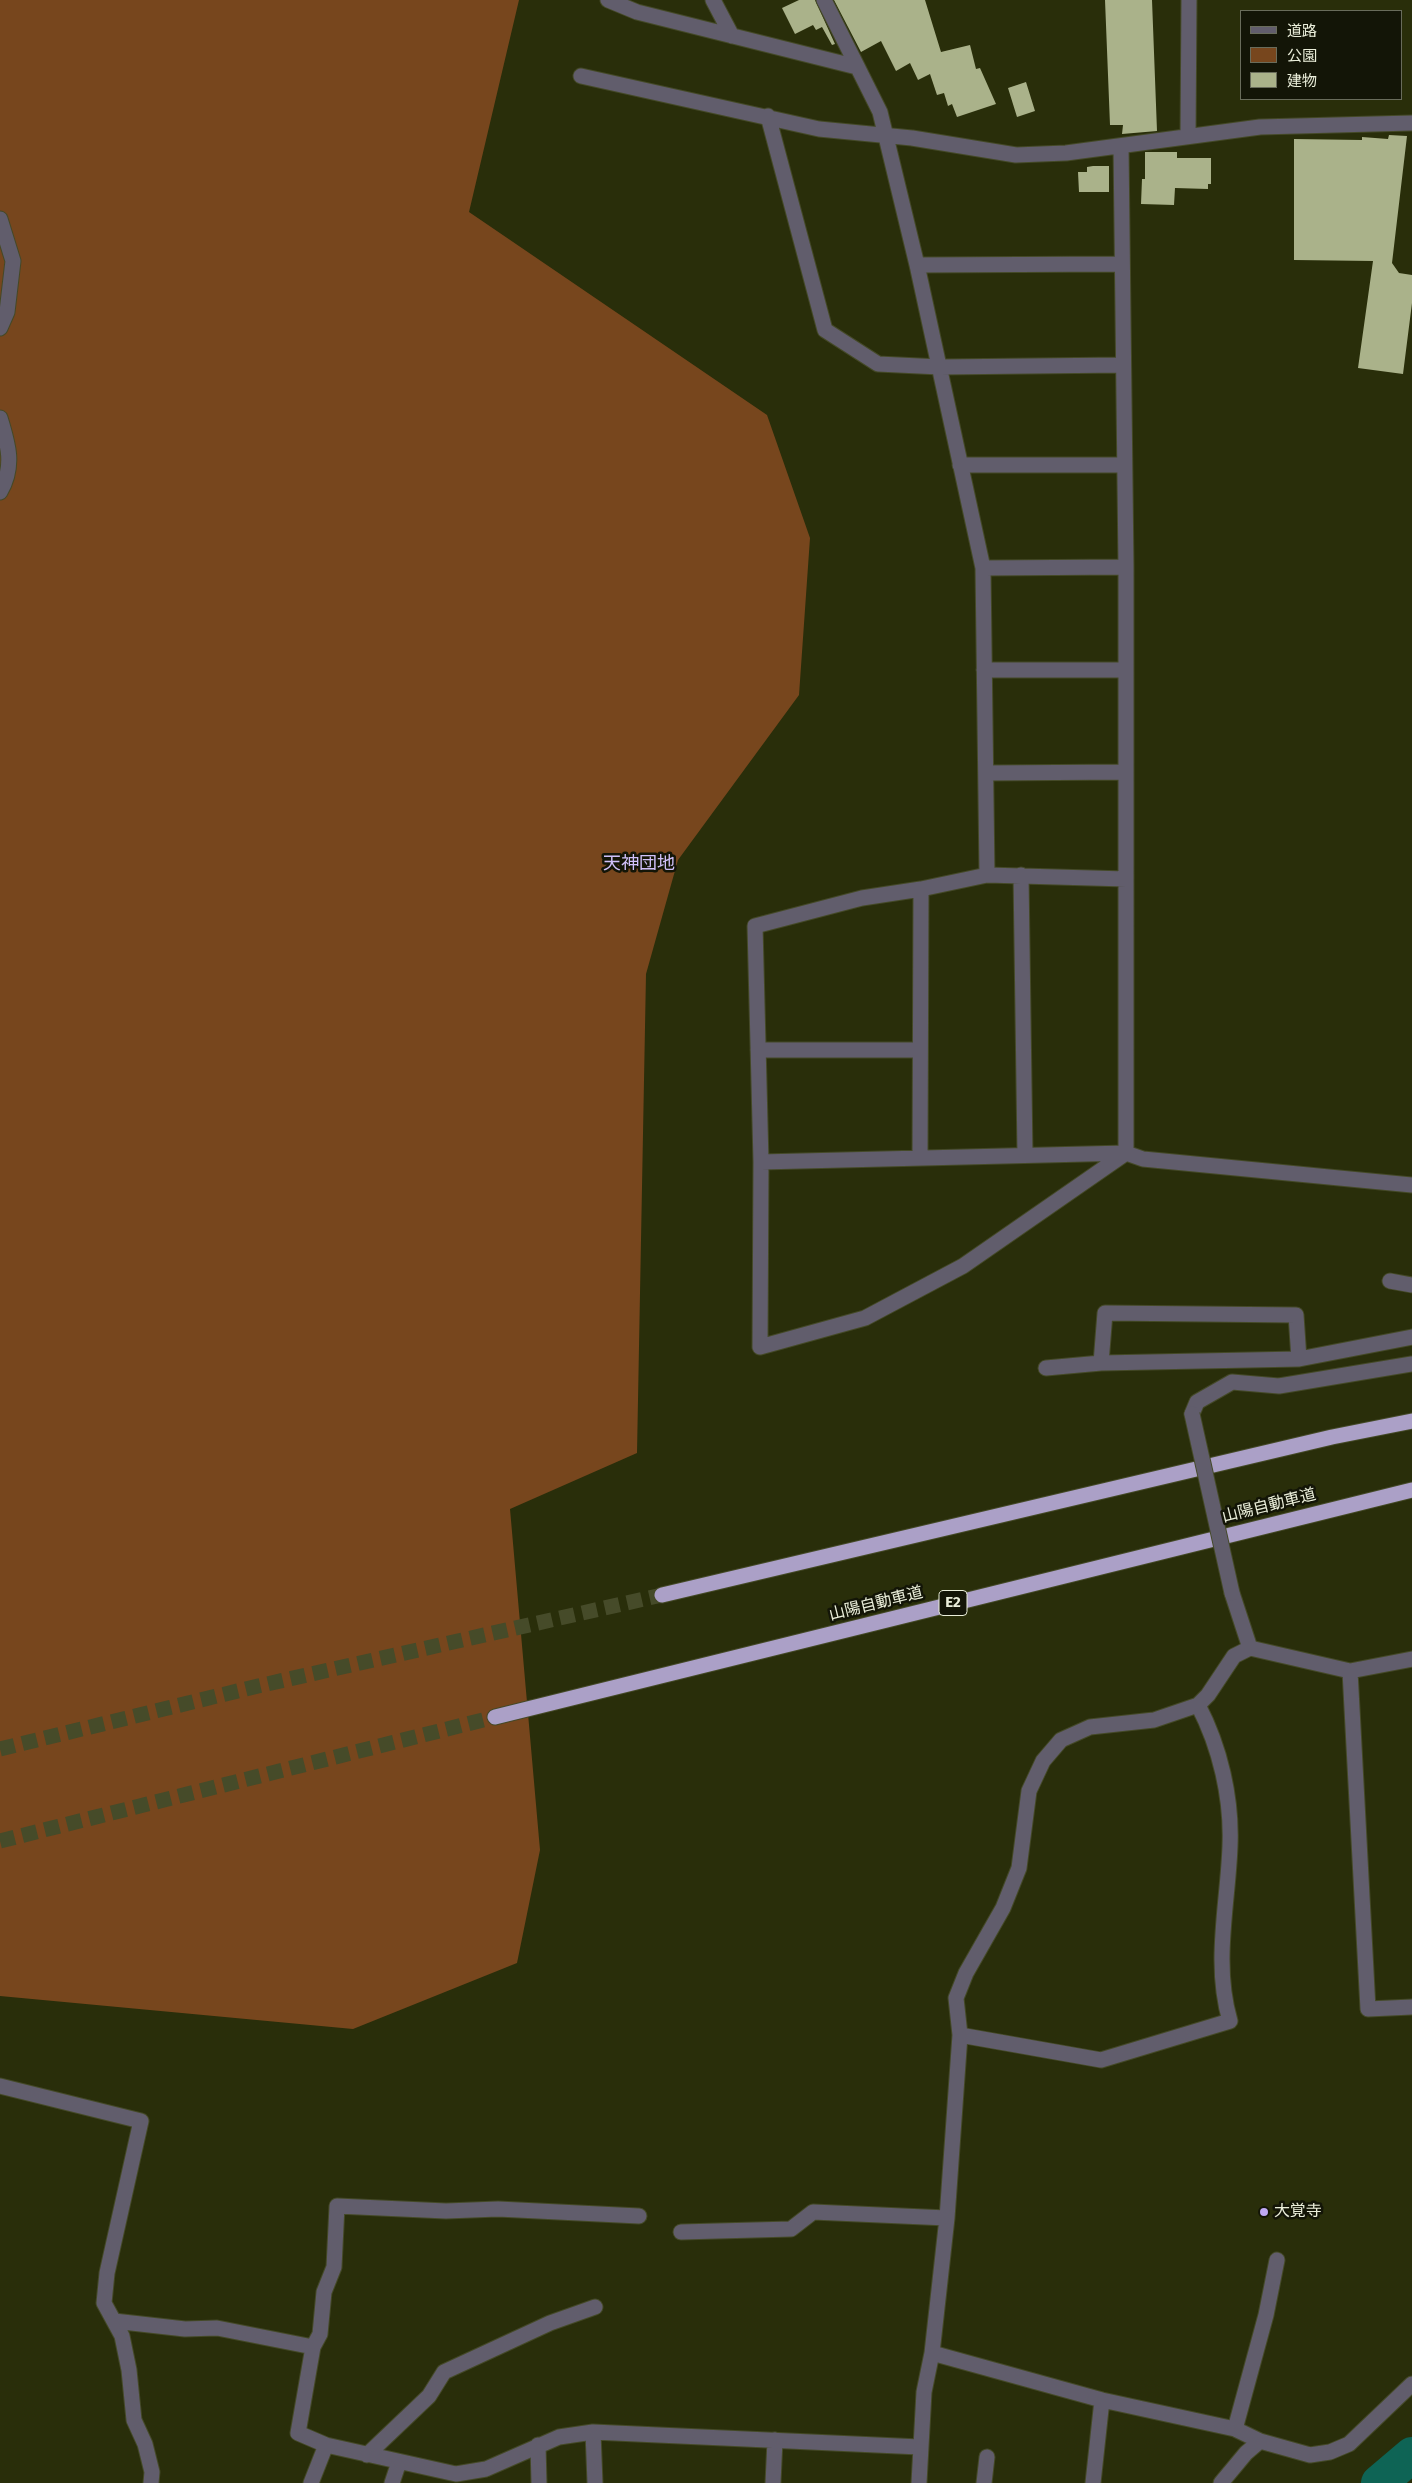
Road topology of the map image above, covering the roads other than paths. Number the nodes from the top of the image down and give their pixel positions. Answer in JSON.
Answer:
{"nodes":[{"id":1,"x":608,"y":0,"type":"edge"},
{"id":2,"x":713,"y":0,"type":"edge"},
{"id":3,"x":824,"y":0,"type":"edge"},
{"id":4,"x":1189,"y":0,"type":"edge"},
{"id":5,"x":732,"y":36,"type":"junction"},
{"id":6,"x":857,"y":67,"type":"junction"},
{"id":7,"x":581,"y":76,"type":"dead end"},
{"id":8,"x":768,"y":116,"type":"junction"},
{"id":9,"x":1412,"y":123,"type":"edge"},
{"id":10,"x":886,"y":136,"type":"junction"},
{"id":11,"x":1188,"y":136,"type":"junction"},
{"id":12,"x":1121,"y":146,"type":"junction"},
{"id":13,"x":0,"y":219,"type":"edge"},
{"id":14,"x":1122,"y":264,"type":"junction"},
{"id":15,"x":917,"y":266,"type":"junction"},
{"id":16,"x":0,"y":328,"type":"edge"},
{"id":17,"x":1122,"y":365,"type":"junction"},
{"id":18,"x":940,"y":366,"type":"junction"},
{"id":19,"x":0,"y":418,"type":"edge"},
{"id":20,"x":960,"y":464,"type":"junction"},
{"id":21,"x":1124,"y":465,"type":"junction"},
{"id":22,"x":0,"y":492,"type":"edge"},
{"id":23,"x":1126,"y":567,"type":"junction"},
{"id":24,"x":983,"y":568,"type":"junction"},
{"id":25,"x":984,"y":670,"type":"junction"},
{"id":26,"x":1126,"y":670,"type":"junction"},
{"id":27,"x":1126,"y":772,"type":"junction"},
{"id":28,"x":986,"y":773,"type":"junction"},
{"id":29,"x":987,"y":875,"type":"junction"},
{"id":30,"x":1021,"y":875,"type":"junction"},
{"id":31,"x":1126,"y":879,"type":"junction"},
{"id":32,"x":921,"y":889,"type":"junction"},
{"id":33,"x":758,"y":1050,"type":"junction"},
{"id":34,"x":920,"y":1050,"type":"junction"},
{"id":35,"x":1126,"y":1153,"type":"junction"},
{"id":36,"x":1025,"y":1155,"type":"junction"},
{"id":37,"x":920,"y":1158,"type":"junction"},
{"id":38,"x":761,"y":1162,"type":"junction"},
{"id":39,"x":1412,"y":1185,"type":"edge"},
{"id":40,"x":1390,"y":1281,"type":"dead end"},
{"id":41,"x":1412,"y":1285,"type":"edge"},
{"id":42,"x":1412,"y":1337,"type":"edge"},
{"id":43,"x":1298,"y":1359,"type":"junction"},
{"id":44,"x":1101,"y":1362,"type":"junction"},
{"id":45,"x":1412,"y":1364,"type":"edge"},
{"id":46,"x":1046,"y":1368,"type":"dead end"},
{"id":47,"x":1412,"y":1421,"type":"edge"},
{"id":48,"x":1412,"y":1490,"type":"edge"},
{"id":49,"x":662,"y":1594,"type":"tunnel mouth"},
{"id":50,"x":1250,"y":1648,"type":"junction"},
{"id":51,"x":1412,"y":1659,"type":"edge"},
{"id":52,"x":1350,"y":1671,"type":"junction"},
{"id":53,"x":1198,"y":1706,"type":"junction"},
{"id":54,"x":495,"y":1717,"type":"tunnel mouth"},
{"id":55,"x":1412,"y":2007,"type":"edge"},
{"id":56,"x":960,"y":2036,"type":"junction"},
{"id":57,"x":0,"y":2086,"type":"edge"},
{"id":58,"x":639,"y":2216,"type":"dead end"},
{"id":59,"x":947,"y":2218,"type":"junction"},
{"id":60,"x":682,"y":2232,"type":"dead end"},
{"id":61,"x":1277,"y":2260,"type":"dead end"},
{"id":62,"x":595,"y":2307,"type":"dead end"},
{"id":63,"x":114,"y":2321,"type":"junction"},
{"id":64,"x":313,"y":2347,"type":"junction"},
{"id":65,"x":932,"y":2352,"type":"junction"},
{"id":66,"x":1412,"y":2384,"type":"edge"},
{"id":67,"x":1102,"y":2400,"type":"junction"},
{"id":68,"x":1235,"y":2429,"type":"junction"},
{"id":69,"x":593,"y":2432,"type":"junction"},
{"id":70,"x":775,"y":2440,"type":"junction"},
{"id":71,"x":1260,"y":2441,"type":"junction"},
{"id":72,"x":326,"y":2445,"type":"junction"},
{"id":73,"x":538,"y":2445,"type":"junction"},
{"id":74,"x":920,"y":2447,"type":"junction"},
{"id":75,"x":367,"y":2455,"type":"junction"},
{"id":76,"x":987,"y":2457,"type":"dead end"},
{"id":77,"x":399,"y":2462,"type":"junction"},
{"id":78,"x":151,"y":2483,"type":"edge"},
{"id":79,"x":311,"y":2483,"type":"edge"},
{"id":80,"x":392,"y":2483,"type":"edge"},
{"id":81,"x":539,"y":2483,"type":"edge"},
{"id":82,"x":595,"y":2483,"type":"edge"},
{"id":83,"x":773,"y":2483,"type":"edge"},
{"id":84,"x":918,"y":2483,"type":"edge"},
{"id":85,"x":984,"y":2483,"type":"edge"},
{"id":86,"x":1093,"y":2483,"type":"edge"},
{"id":87,"x":1221,"y":2483,"type":"edge"}],
"edges":[{"from":1,"to":5,"type":"street"},
{"from":2,"to":5,"type":"street"},
{"from":3,"to":6,"type":"street"},
{"from":4,"to":11,"type":"street"},
{"from":5,"to":6,"type":"street"},
{"from":6,"to":10,"type":"street"},
{"from":7,"to":8,"type":"street"},
{"from":8,"to":10,"type":"street"},
{"from":8,"to":18,"type":"street"},
{"from":9,"to":11,"type":"street"},
{"from":10,"to":12,"type":"street"},
{"from":10,"to":15,"type":"street"},
{"from":11,"to":12,"type":"street"},
{"from":12,"to":14,"type":"street"},
{"from":13,"to":16,"type":"street"},
{"from":14,"to":15,"type":"street"},
{"from":14,"to":17,"type":"street"},
{"from":15,"to":18,"type":"street"},
{"from":17,"to":18,"type":"street"},
{"from":17,"to":21,"type":"street"},
{"from":18,"to":20,"type":"street"},
{"from":19,"to":22,"type":"street"},
{"from":20,"to":21,"type":"street"},
{"from":20,"to":24,"type":"street"},
{"from":21,"to":23,"type":"street"},
{"from":23,"to":24,"type":"street"},
{"from":23,"to":26,"type":"street"},
{"from":24,"to":25,"type":"street"},
{"from":25,"to":26,"type":"street"},
{"from":25,"to":28,"type":"street"},
{"from":26,"to":27,"type":"street"},
{"from":27,"to":28,"type":"street"},
{"from":27,"to":31,"type":"street"},
{"from":28,"to":29,"type":"street"},
{"from":29,"to":30,"type":"street"},
{"from":29,"to":32,"type":"street"},
{"from":30,"to":31,"type":"street"},
{"from":30,"to":36,"type":"street"},
{"from":31,"to":35,"type":"street"},
{"from":32,"to":33,"type":"street"},
{"from":32,"to":34,"type":"street"},
{"from":33,"to":34,"type":"street"},
{"from":33,"to":38,"type":"street"},
{"from":34,"to":37,"type":"street"},
{"from":35,"to":36,"type":"street"},
{"from":35,"to":38,"type":"street"},
{"from":35,"to":39,"type":"street"},
{"from":36,"to":37,"type":"street"},
{"from":37,"to":38,"type":"street"},
{"from":40,"to":41,"type":"street"},
{"from":42,"to":43,"type":"street"},
{"from":43,"to":44,"type":"street"},
{"from":43,"to":44,"type":"street"},
{"from":44,"to":46,"type":"street"},
{"from":45,"to":50,"type":"street","bridge":true},
{"from":47,"to":49,"type":"highway"},
{"from":48,"to":54,"type":"highway","name":"山陽自動車道","number":"E2"},
{"from":50,"to":52,"type":"street"},
{"from":50,"to":53,"type":"street"},
{"from":51,"to":52,"type":"street"},
{"from":52,"to":55,"type":"street"},
{"from":53,"to":56,"type":"street"},
{"from":53,"to":56,"type":"street"},
{"from":56,"to":59,"type":"street"},
{"from":57,"to":63,"type":"street"},
{"from":58,"to":64,"type":"street"},
{"from":59,"to":60,"type":"street"},
{"from":59,"to":65,"type":"street"},
{"from":61,"to":68,"type":"street"},
{"from":62,"to":75,"type":"street"},
{"from":63,"to":64,"type":"street"},
{"from":63,"to":78,"type":"street"},
{"from":64,"to":72,"type":"street"},
{"from":65,"to":67,"type":"street"},
{"from":65,"to":74,"type":"street"},
{"from":66,"to":71,"type":"street"},
{"from":67,"to":68,"type":"street"},
{"from":67,"to":86,"type":"street"},
{"from":68,"to":71,"type":"street"},
{"from":69,"to":70,"type":"street"},
{"from":69,"to":73,"type":"street"},
{"from":69,"to":82,"type":"street"},
{"from":70,"to":74,"type":"street"},
{"from":70,"to":83,"type":"street"},
{"from":71,"to":87,"type":"street"},
{"from":72,"to":75,"type":"street"},
{"from":72,"to":79,"type":"street"},
{"from":73,"to":77,"type":"street"},
{"from":73,"to":81,"type":"street"},
{"from":74,"to":84,"type":"street"},
{"from":75,"to":77,"type":"street"},
{"from":76,"to":85,"type":"street"},
{"from":77,"to":80,"type":"street"}]}
